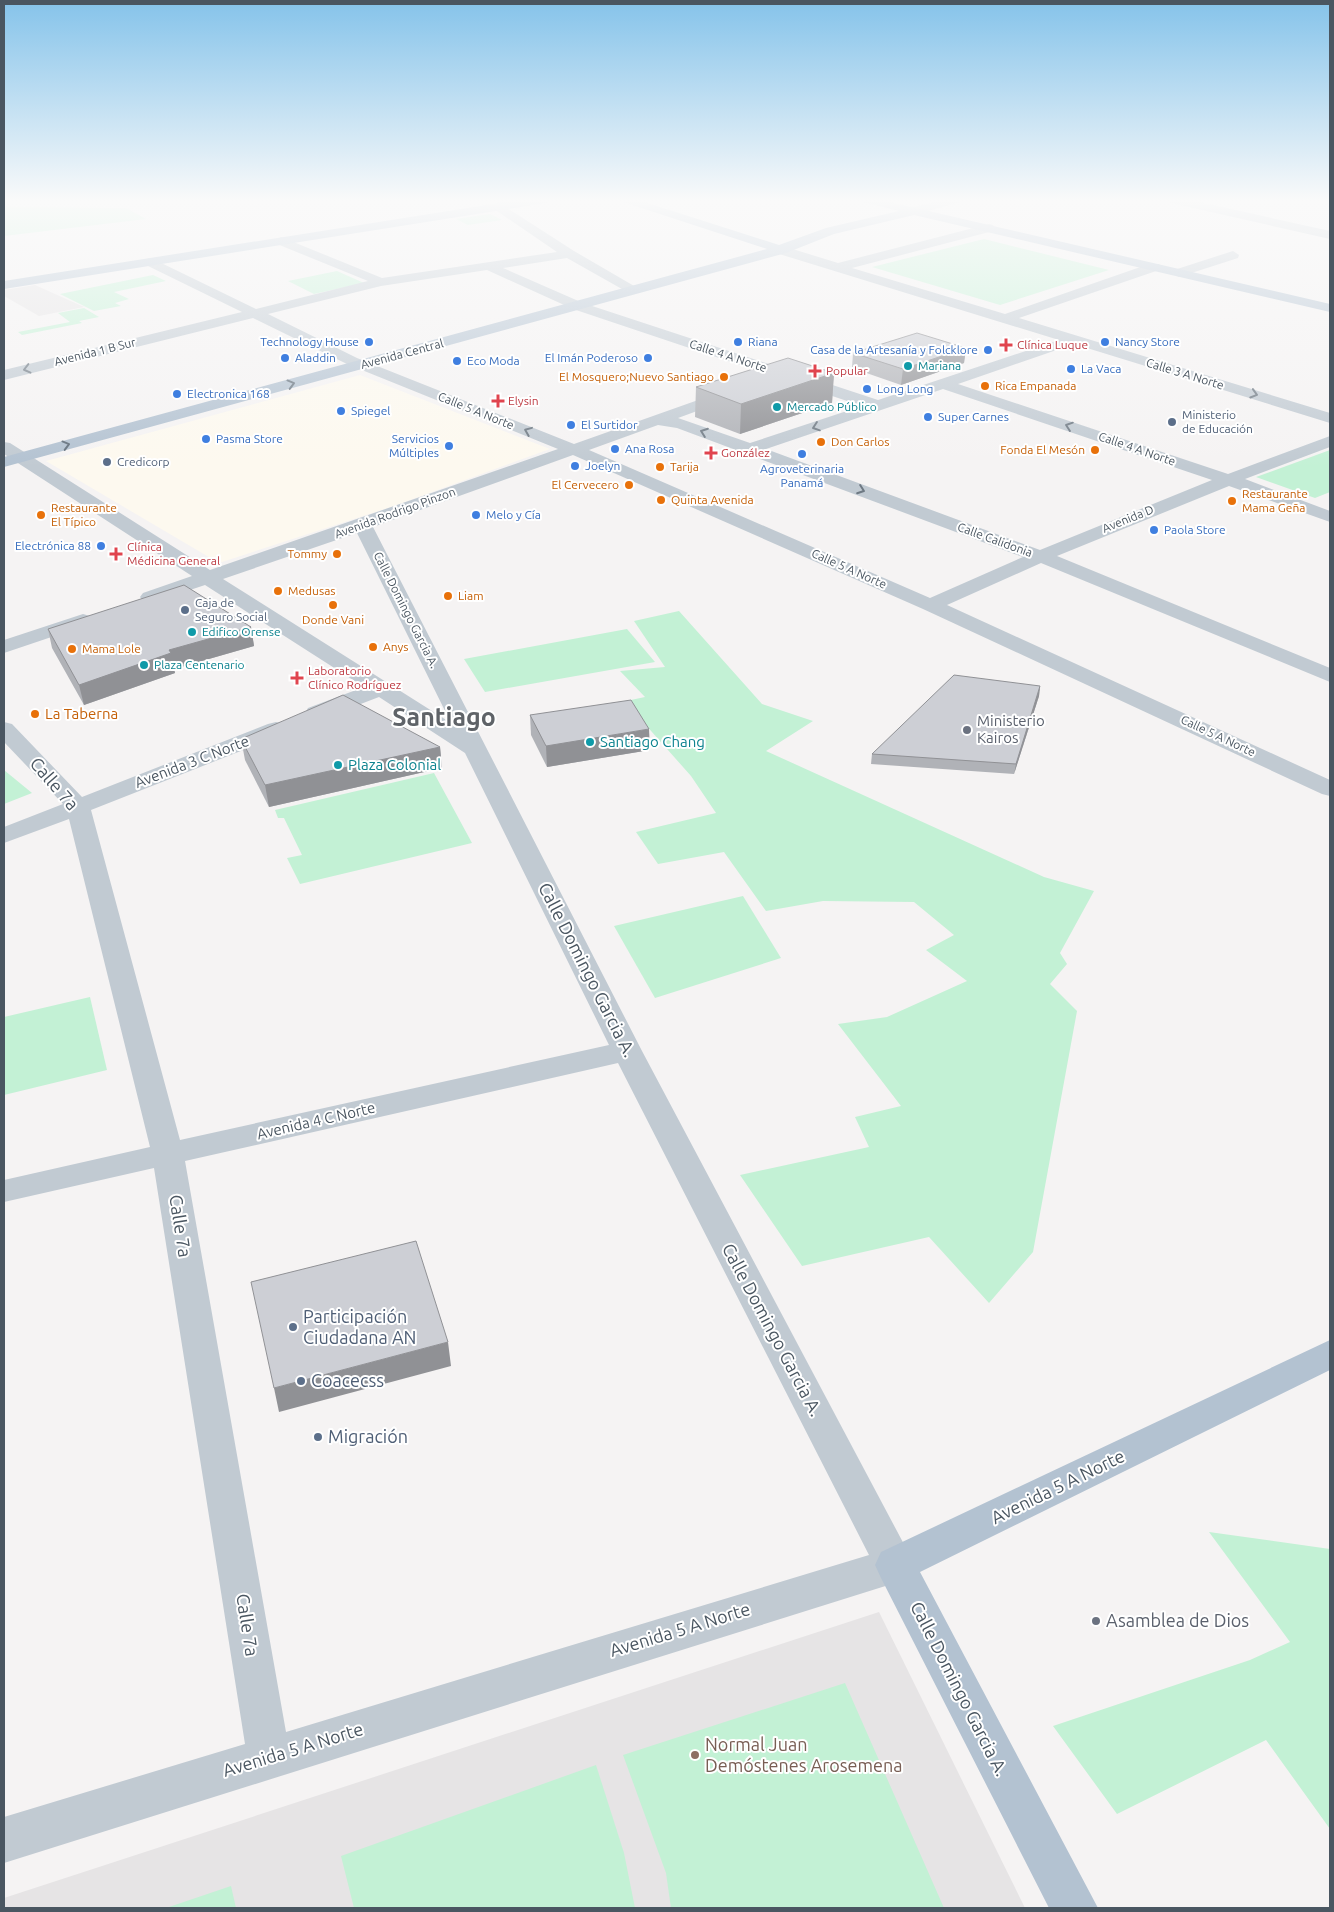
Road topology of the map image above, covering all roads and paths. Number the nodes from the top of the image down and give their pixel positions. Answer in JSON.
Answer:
{"nodes":[{"id":1,"x":204,"y":288,"type":"edge"},
{"id":2,"x":356,"y":288,"type":"edge"},
{"id":3,"x":538,"y":288,"type":"edge"},
{"id":4,"x":631,"y":288,"type":"edge"},
{"id":5,"x":640,"y":288,"type":"edge"},
{"id":6,"x":906,"y":288,"type":"edge"},
{"id":7,"x":1093,"y":288,"type":"edge"},
{"id":8,"x":1245,"y":288,"type":"edge"},
{"id":9,"x":634,"y":290,"type":"junction"},
{"id":10,"x":578,"y":306,"type":"junction"},
{"id":11,"x":1330,"y":308,"type":"edge"},
{"id":12,"x":255,"y":313,"type":"junction"},
{"id":13,"x":1004,"y":319,"type":"junction"},
{"id":14,"x":1073,"y":340,"type":"junction"},
{"id":15,"x":361,"y":365,"type":"junction"},
{"id":16,"x":4,"y":374,"type":"edge"},
{"id":17,"x":785,"y":374,"type":"junction"},
{"id":18,"x":943,"y":384,"type":"junction"},
{"id":19,"x":879,"y":406,"type":"junction"},
{"id":20,"x":1330,"y":418,"type":"edge"},
{"id":21,"x":655,"y":420,"type":"junction"},
{"id":22,"x":1330,"y":441,"type":"edge"},
{"id":23,"x":573,"y":449,"type":"junction"},
{"id":24,"x":750,"y":449,"type":"junction"},
{"id":25,"x":9,"y":455,"type":"edge"},
{"id":26,"x":1226,"y":479,"type":"junction"},
{"id":27,"x":1330,"y":517,"type":"edge"},
{"id":28,"x":362,"y":525,"type":"junction"},
{"id":29,"x":1039,"y":556,"type":"junction"},
{"id":30,"x":207,"y":578,"type":"junction"},
{"id":31,"x":133,"y":603,"type":"edge"},
{"id":32,"x":930,"y":605,"type":"junction"},
{"id":33,"x":106,"y":612,"type":"edge"},
{"id":34,"x":4,"y":647,"type":"edge"},
{"id":35,"x":1330,"y":676,"type":"edge"},
{"id":36,"x":380,"y":689,"type":"junction"},
{"id":37,"x":4,"y":729,"type":"edge"},
{"id":38,"x":475,"y":749,"type":"junction"},
{"id":39,"x":1330,"y":789,"type":"edge"},
{"id":40,"x":78,"y":806,"type":"junction"},
{"id":41,"x":4,"y":836,"type":"edge"},
{"id":42,"x":627,"y":1051,"type":"junction"},
{"id":43,"x":168,"y":1154,"type":"junction"},
{"id":44,"x":4,"y":1191,"type":"edge"},
{"id":45,"x":1330,"y":1354,"type":"edge"},
{"id":46,"x":895,"y":1564,"type":"junction"},
{"id":47,"x":269,"y":1758,"type":"junction"},
{"id":48,"x":4,"y":1840,"type":"edge"},
{"id":49,"x":1074,"y":1908,"type":"edge"}],
"edges":[{"from":1,"to":12,"type":"street","name":"Calle 5 A Norte"},
{"from":2,"to":12,"type":"street","name":"Avenida 1 B Sur"},
{"from":3,"to":10,"type":"street","name":"Calle 4 A Norte"},
{"from":4,"to":9,"type":"street"},
{"from":5,"to":9,"type":"main road","name":"Avenida Central"},
{"from":6,"to":13,"type":"street","name":"Calle 3 A Norte"},
{"from":7,"to":13,"type":"street"},
{"from":8,"to":11,"type":"main road"},
{"from":9,"to":10,"type":"main road","name":"Avenida Central"},
{"from":10,"to":15,"type":"main road","name":"Avenida Central"},
{"from":10,"to":17,"type":"street","name":"Calle 4 A Norte"},
{"from":12,"to":15,"type":"street","name":"Calle 5 A Norte"},
{"from":12,"to":16,"type":"street","name":"Avenida 1 B Sur","one_way":true},
{"from":13,"to":14,"type":"street","name":"Calle 3 A Norte"},
{"from":14,"to":18,"type":"street"},
{"from":14,"to":20,"type":"street","name":"Calle 3 A Norte","one_way":true},
{"from":23,"to":15,"type":"street","name":"Calle 5 A Norte","one_way":true},
{"from":25,"to":15,"type":"main road","name":"Avenida Central","one_way":true},
{"from":17,"to":19,"type":"street","name":"Calle 4 A Norte"},
{"from":17,"to":21,"type":"street","name":"Avenida Rodrigo Pinzon"},
{"from":18,"to":19,"type":"street"},
{"from":26,"to":18,"type":"street","name":"Calle 4 A Norte","one_way":true},
{"from":19,"to":24,"type":"street","one_way":true},
{"from":21,"to":23,"type":"street","name":"Avenida Rodrigo Pinzon"},
{"from":24,"to":21,"type":"street","name":"Calle Calidonia","one_way":true},
{"from":22,"to":26,"type":"street","name":"Avenida D"},
{"from":23,"to":28,"type":"street","name":"Avenida Rodrigo Pinzon"},
{"from":23,"to":32,"type":"street","name":"Calle 5 A Norte"},
{"from":24,"to":29,"type":"street","name":"Calle Calidonia","one_way":true},
{"from":25,"to":30,"type":"street"},
{"from":26,"to":27,"type":"street","name":"Calle 4 A Norte"},
{"from":26,"to":29,"type":"street","name":"Avenida D"},
{"from":28,"to":30,"type":"street","name":"Avenida Rodrigo Pinzon"},
{"from":28,"to":38,"type":"street","name":"Calle Domingo Garcia A."},
{"from":29,"to":32,"type":"street","name":"Avenida D"},
{"from":29,"to":35,"type":"street","name":"Calle Calidonia"},
{"from":30,"to":31,"type":"street","name":"Avenida Rodrigo Pinzon"},
{"from":30,"to":36,"type":"street"},
{"from":32,"to":39,"type":"street","name":"Calle 5 A Norte"},
{"from":33,"to":34,"type":"street"},
{"from":36,"to":38,"type":"street"},
{"from":36,"to":40,"type":"street","name":"Avenida 3 C Norte"},
{"from":37,"to":40,"type":"street","name":"Calle 7a"},
{"from":38,"to":42,"type":"street","name":"Calle Domingo Garcia A."},
{"from":40,"to":41,"type":"street","name":"Avenida 3 C Norte"},
{"from":40,"to":43,"type":"street","name":"Calle 7a"},
{"from":42,"to":43,"type":"street","name":"Avenida 4 C Norte"},
{"from":42,"to":46,"type":"street","name":"Calle Domingo Garcia A."},
{"from":43,"to":44,"type":"street","name":"Avenida 4 C Norte"},
{"from":43,"to":47,"type":"street","name":"Calle 7a"},
{"from":45,"to":46,"type":"main road","name":"Avenida 5 A Norte"},
{"from":46,"to":47,"type":"street","name":"Avenida 5 A Norte"},
{"from":46,"to":49,"type":"main road","name":"Calle Domingo Garcia A."},
{"from":47,"to":48,"type":"street","name":"Avenida 5 A Norte"}]}
